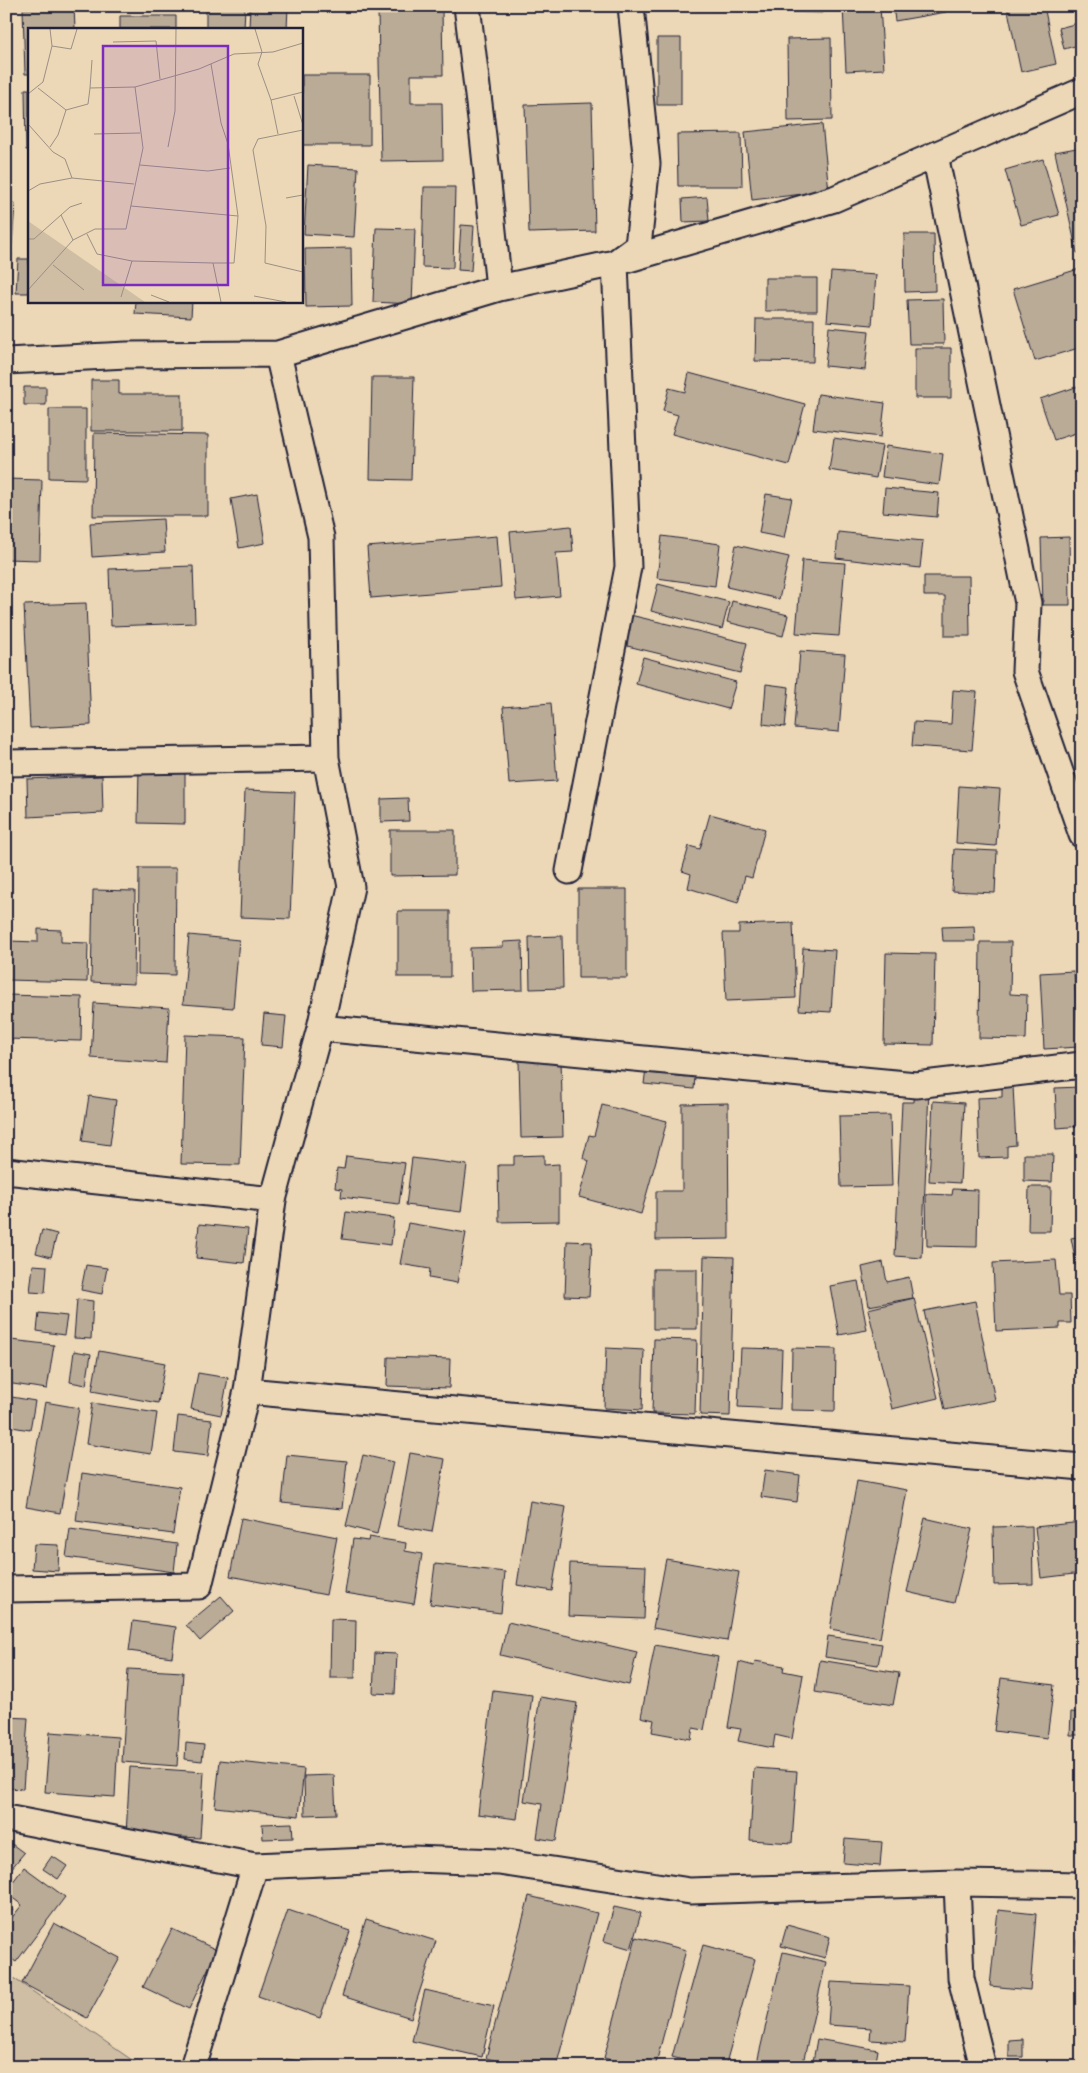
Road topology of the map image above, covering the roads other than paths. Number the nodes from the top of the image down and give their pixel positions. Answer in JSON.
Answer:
{"nodes":[{"id":1,"x":467,"y":6,"type":"edge"},
{"id":2,"x":630,"y":6,"type":"edge"},
{"id":3,"x":1082,"y":91,"type":"edge"},
{"id":4,"x":936,"y":155,"type":"junction"},
{"id":5,"x":615,"y":263,"type":"junction"},
{"id":6,"x":499,"y":288,"type":"junction"},
{"id":7,"x":278,"y":354,"type":"junction"},
{"id":8,"x":6,"y":361,"type":"edge"},
{"id":9,"x":326,"y":758,"type":"junction"},
{"id":10,"x":6,"y":763,"type":"edge"},
{"id":11,"x":1082,"y":835,"type":"edge"},
{"id":12,"x":569,"y":872,"type":"dead end"},
{"id":13,"x":320,"y":1028,"type":"junction"},
{"id":14,"x":1082,"y":1065,"type":"edge"},
{"id":15,"x":6,"y":1171,"type":"edge"},
{"id":16,"x":273,"y":1200,"type":"junction"},
{"id":17,"x":247,"y":1391,"type":"junction"},
{"id":18,"x":1082,"y":1467,"type":"edge"},
{"id":19,"x":6,"y":1589,"type":"edge"},
{"id":20,"x":6,"y":1818,"type":"edge"},
{"id":21,"x":254,"y":1866,"type":"junction"},
{"id":22,"x":957,"y":1883,"type":"junction"},
{"id":23,"x":1082,"y":1885,"type":"edge"},
{"id":24,"x":193,"y":2067,"type":"edge"},
{"id":25,"x":983,"y":2067,"type":"edge"}],
"edges":[{"from":1,"to":6,"type":"street"},
{"from":2,"to":5,"type":"street"},
{"from":3,"to":4,"type":"street"},
{"from":4,"to":5,"type":"street"},
{"from":4,"to":11,"type":"street"},
{"from":5,"to":6,"type":"street"},
{"from":5,"to":12,"type":"street"},
{"from":6,"to":7,"type":"street"},
{"from":7,"to":8,"type":"street"},
{"from":7,"to":9,"type":"street"},
{"from":9,"to":10,"type":"street"},
{"from":9,"to":13,"type":"street"},
{"from":13,"to":14,"type":"street"},
{"from":13,"to":16,"type":"street"},
{"from":15,"to":16,"type":"street"},
{"from":16,"to":17,"type":"street"},
{"from":17,"to":18,"type":"street"},
{"from":17,"to":19,"type":"street"},
{"from":20,"to":21,"type":"street"},
{"from":21,"to":22,"type":"street"},
{"from":21,"to":24,"type":"street"},
{"from":22,"to":23,"type":"street"},
{"from":22,"to":25,"type":"street"}]}
